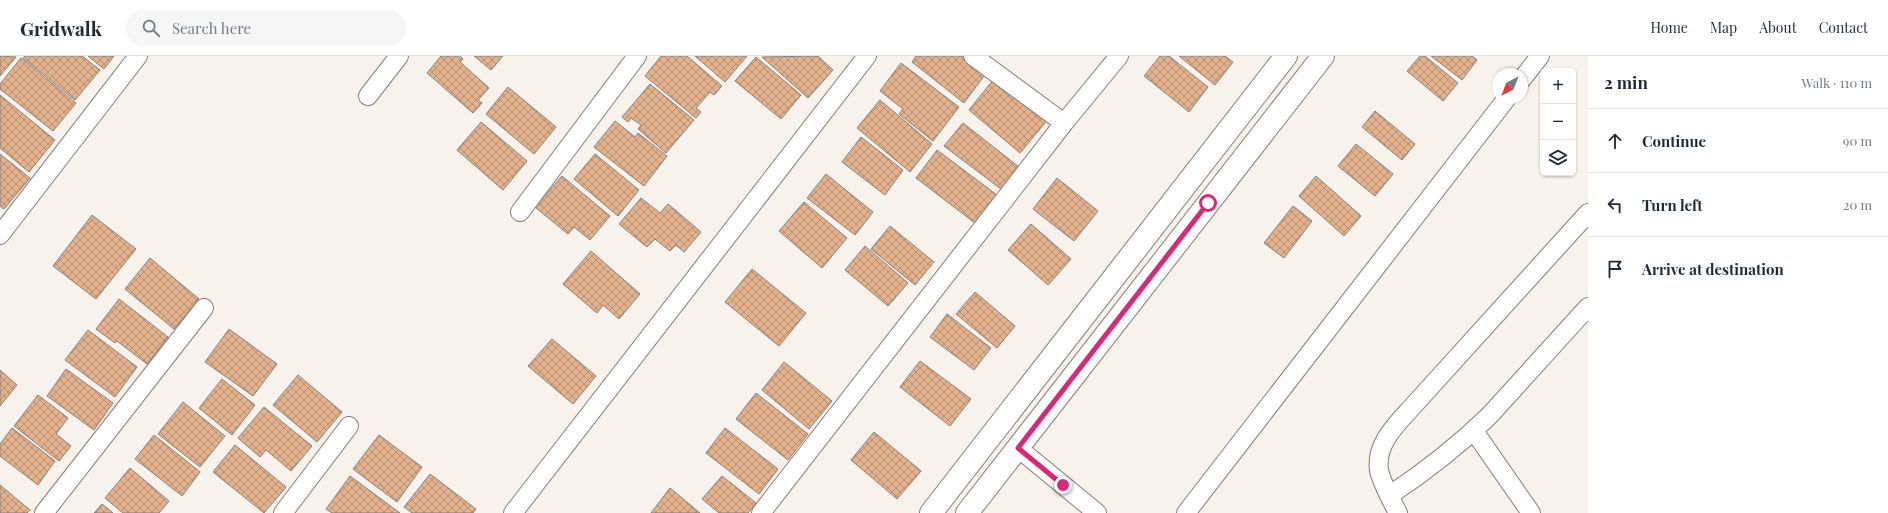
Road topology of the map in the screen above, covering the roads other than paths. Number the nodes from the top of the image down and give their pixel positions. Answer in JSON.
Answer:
{"nodes":[{"id":1,"x":138,"y":56,"type":"edge"},
{"id":2,"x":399,"y":56,"type":"edge"},
{"id":3,"x":637,"y":56,"type":"edge"},
{"id":4,"x":867,"y":56,"type":"edge"},
{"id":5,"x":973,"y":56,"type":"edge"},
{"id":6,"x":1119,"y":56,"type":"edge"},
{"id":7,"x":1286,"y":56,"type":"edge"},
{"id":8,"x":1322,"y":56,"type":"edge"},
{"id":9,"x":1540,"y":56,"type":"edge"},
{"id":10,"x":1528,"y":71,"type":"edge"},
{"id":11,"x":368,"y":96,"type":"dead end"},
{"id":12,"x":1502,"y":104,"type":"edge"},
{"id":13,"x":1064,"y":124,"type":"junction"},
{"id":14,"x":520,"y":212,"type":"dead end"},
{"id":15,"x":1588,"y":213,"type":"edge"},
{"id":16,"x":0,"y":235,"type":"edge"},
{"id":17,"x":1588,"y":307,"type":"edge"},
{"id":18,"x":204,"y":308,"type":"dead end"},
{"id":19,"x":349,"y":426,"type":"dead end"},
{"id":20,"x":1474,"y":431,"type":"junction"},
{"id":21,"x":1018,"y":448,"type":"junction"},
{"id":22,"x":1390,"y":495,"type":"junction"},
{"id":23,"x":44,"y":513,"type":"edge"},
{"id":24,"x":283,"y":513,"type":"edge"},
{"id":25,"x":513,"y":513,"type":"edge"},
{"id":26,"x":761,"y":513,"type":"edge"},
{"id":27,"x":931,"y":513,"type":"edge"},
{"id":28,"x":967,"y":513,"type":"edge"},
{"id":29,"x":1097,"y":513,"type":"edge"},
{"id":30,"x":1186,"y":513,"type":"edge"},
{"id":31,"x":1398,"y":513,"type":"edge"},
{"id":32,"x":1531,"y":513,"type":"edge"}],
"edges":[{"from":1,"to":16,"type":"street"},
{"from":2,"to":11,"type":"street"},
{"from":3,"to":14,"type":"street"},
{"from":4,"to":25,"type":"street"},
{"from":5,"to":13,"type":"street"},
{"from":6,"to":13,"type":"street"},
{"from":7,"to":27,"type":"street"},
{"from":8,"to":21,"type":"street"},
{"from":9,"to":10,"type":"street"},
{"from":12,"to":30,"type":"street"},
{"from":13,"to":26,"type":"street"},
{"from":15,"to":22,"type":"street"},
{"from":17,"to":20,"type":"street"},
{"from":18,"to":23,"type":"street"},
{"from":19,"to":24,"type":"street"},
{"from":20,"to":22,"type":"street"},
{"from":20,"to":32,"type":"street"},
{"from":21,"to":28,"type":"street"},
{"from":21,"to":29,"type":"street"},
{"from":22,"to":31,"type":"street"}]}
